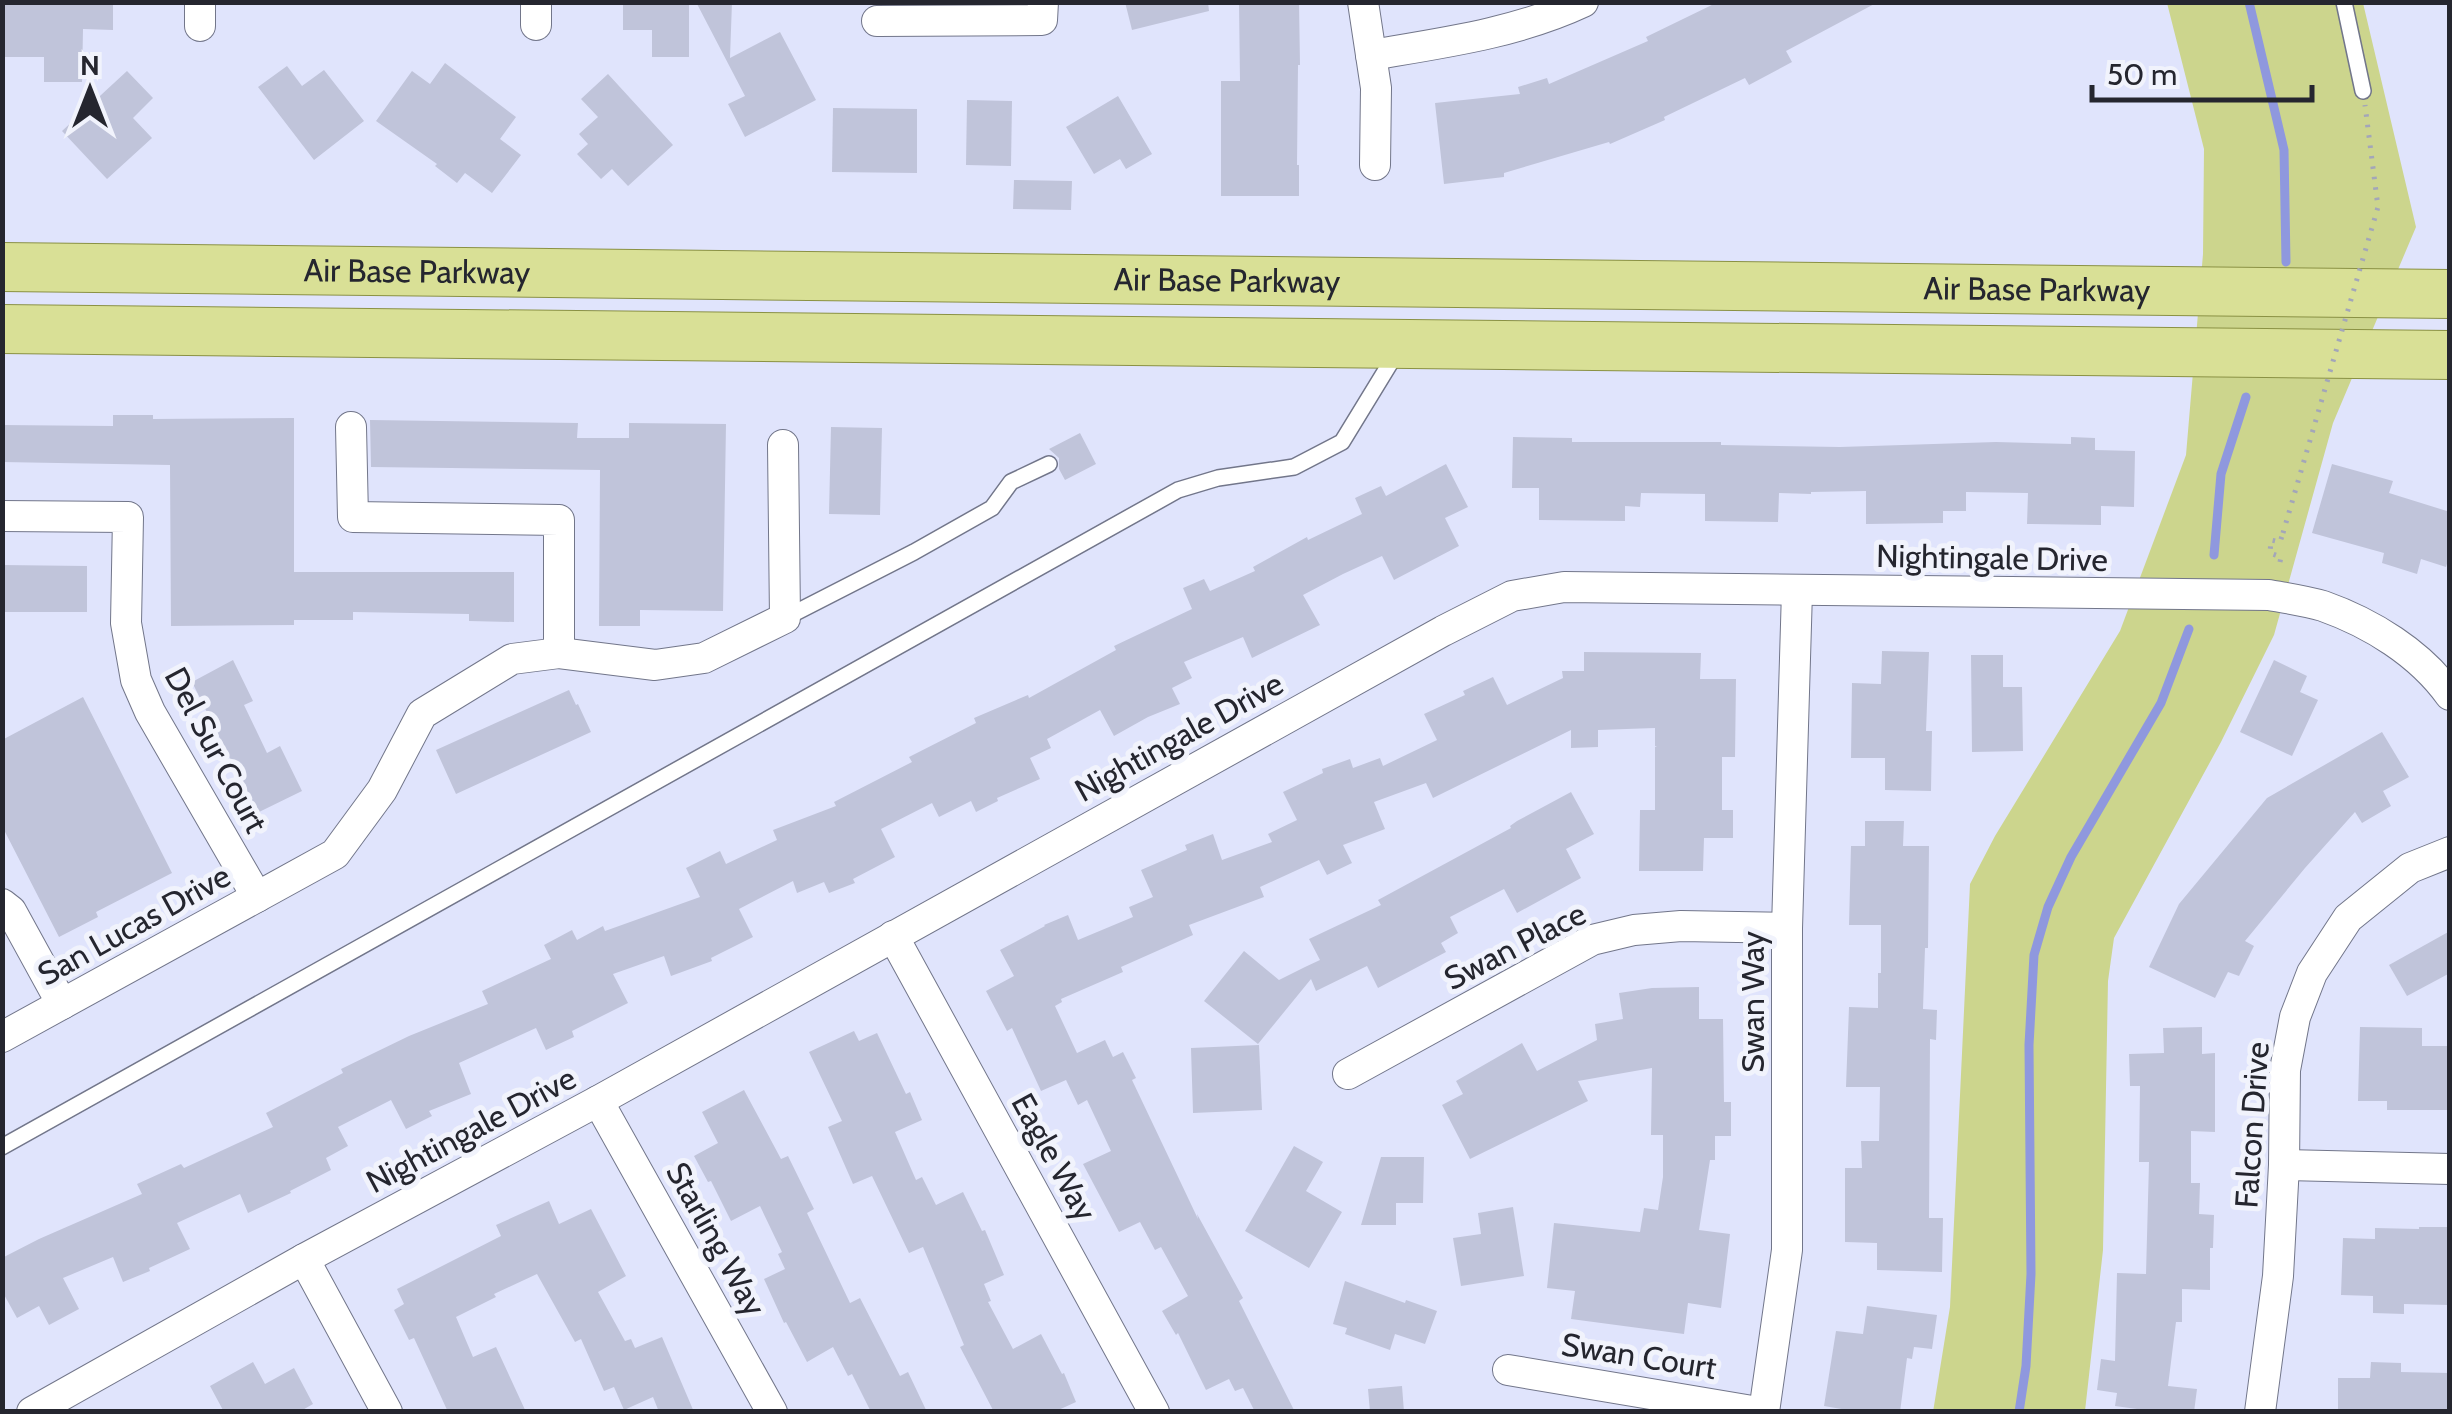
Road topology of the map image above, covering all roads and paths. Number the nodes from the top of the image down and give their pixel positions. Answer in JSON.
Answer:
{"nodes":[{"id":1,"x":1042,"y":2,"type":"edge"},
{"id":2,"x":1363,"y":2,"type":"edge"},
{"id":3,"x":1583,"y":2,"type":"edge"},
{"id":4,"x":2344,"y":2,"type":"edge"},
{"id":5,"x":877,"y":21,"type":"dead end"},
{"id":6,"x":1371,"y":55,"type":"junction"},
{"id":7,"x":2364,"y":98,"type":"joint"},
{"id":8,"x":1375,"y":166,"type":"dead end"},
{"id":9,"x":2,"y":267,"type":"edge"},
{"id":10,"x":2450,"y":294,"type":"edge"},
{"id":11,"x":2,"y":329,"type":"edge"},
{"id":12,"x":1402,"y":344,"type":"junction"},
{"id":13,"x":2450,"y":355,"type":"edge"},
{"id":14,"x":352,"y":427,"type":"dead end"},
{"id":15,"x":783,"y":445,"type":"dead end"},
{"id":16,"x":1050,"y":464,"type":"dead end"},
{"id":17,"x":2,"y":516,"type":"edge"},
{"id":18,"x":2280,"y":562,"type":"dead end"},
{"id":19,"x":1798,"y":591,"type":"junction"},
{"id":20,"x":785,"y":618,"type":"junction"},
{"id":21,"x":559,"y":653,"type":"junction"},
{"id":22,"x":2446,"y":680,"type":"edge"},
{"id":23,"x":2450,"y":852,"type":"edge"},
{"id":24,"x":257,"y":897,"type":"junction"},
{"id":25,"x":2,"y":904,"type":"edge"},
{"id":26,"x":1788,"y":928,"type":"junction"},
{"id":27,"x":893,"y":936,"type":"junction"},
{"id":28,"x":62,"y":1004,"type":"junction"},
{"id":29,"x":2,"y":1037,"type":"edge"},
{"id":30,"x":1348,"y":1074,"type":"dead end"},
{"id":31,"x":598,"y":1101,"type":"junction"},
{"id":32,"x":2,"y":1147,"type":"edge"},
{"id":33,"x":2284,"y":1165,"type":"junction"},
{"id":34,"x":2450,"y":1169,"type":"edge"},
{"id":35,"x":304,"y":1259,"type":"junction"},
{"id":36,"x":1508,"y":1370,"type":"dead end"},
{"id":37,"x":32,"y":1412,"type":"edge"},
{"id":38,"x":387,"y":1412,"type":"edge"},
{"id":39,"x":772,"y":1412,"type":"edge"},
{"id":40,"x":1154,"y":1412,"type":"edge"},
{"id":41,"x":1761,"y":1412,"type":"edge"},
{"id":42,"x":2260,"y":1412,"type":"edge"}],
"edges":[{"from":1,"to":5,"type":"street"},
{"from":2,"to":6,"type":"street"},
{"from":3,"to":6,"type":"street"},
{"from":4,"to":7,"type":"lane"},
{"from":6,"to":8,"type":"street"},
{"from":7,"to":18,"type":"path","bridge":true},
{"from":9,"to":10,"type":"main road","name":"Air Base Parkway"},
{"from":11,"to":12,"type":"main road","name":"Air Base Parkway"},
{"from":12,"to":13,"type":"main road","name":"Air Base Parkway"},
{"from":12,"to":32,"type":"lane"},
{"from":14,"to":21,"type":"street"},
{"from":15,"to":20,"type":"street"},
{"from":16,"to":20,"type":"lane"},
{"from":17,"to":24,"type":"street","name":"Del Sur Court"},
{"from":19,"to":22,"type":"street","name":"Nightingale Drive"},
{"from":19,"to":26,"type":"street","name":"Swan Way"},
{"from":19,"to":27,"type":"street","name":"Nightingale Drive"},
{"from":20,"to":21,"type":"street","name":"San Lucas Drive"},
{"from":21,"to":24,"type":"street","name":"San Lucas Drive"},
{"from":23,"to":33,"type":"street","name":"Falcon Drive"},
{"from":24,"to":28,"type":"street","name":"San Lucas Drive"},
{"from":25,"to":28,"type":"street"},
{"from":26,"to":30,"type":"street","name":"Swan Place"},
{"from":26,"to":41,"type":"street","name":"Swan Way"},
{"from":27,"to":31,"type":"street","name":"Nightingale Drive"},
{"from":27,"to":40,"type":"street","name":"Eagle Way"},
{"from":28,"to":29,"type":"street","name":"San Lucas Drive"},
{"from":31,"to":35,"type":"street","name":"Nightingale Drive"},
{"from":31,"to":39,"type":"street","name":"Starling Way"},
{"from":33,"to":34,"type":"street"},
{"from":33,"to":42,"type":"street","name":"Falcon Drive"},
{"from":35,"to":37,"type":"street","name":"Nightingale Drive"},
{"from":35,"to":38,"type":"street"},
{"from":36,"to":41,"type":"street","name":"Swan Court"}]}
